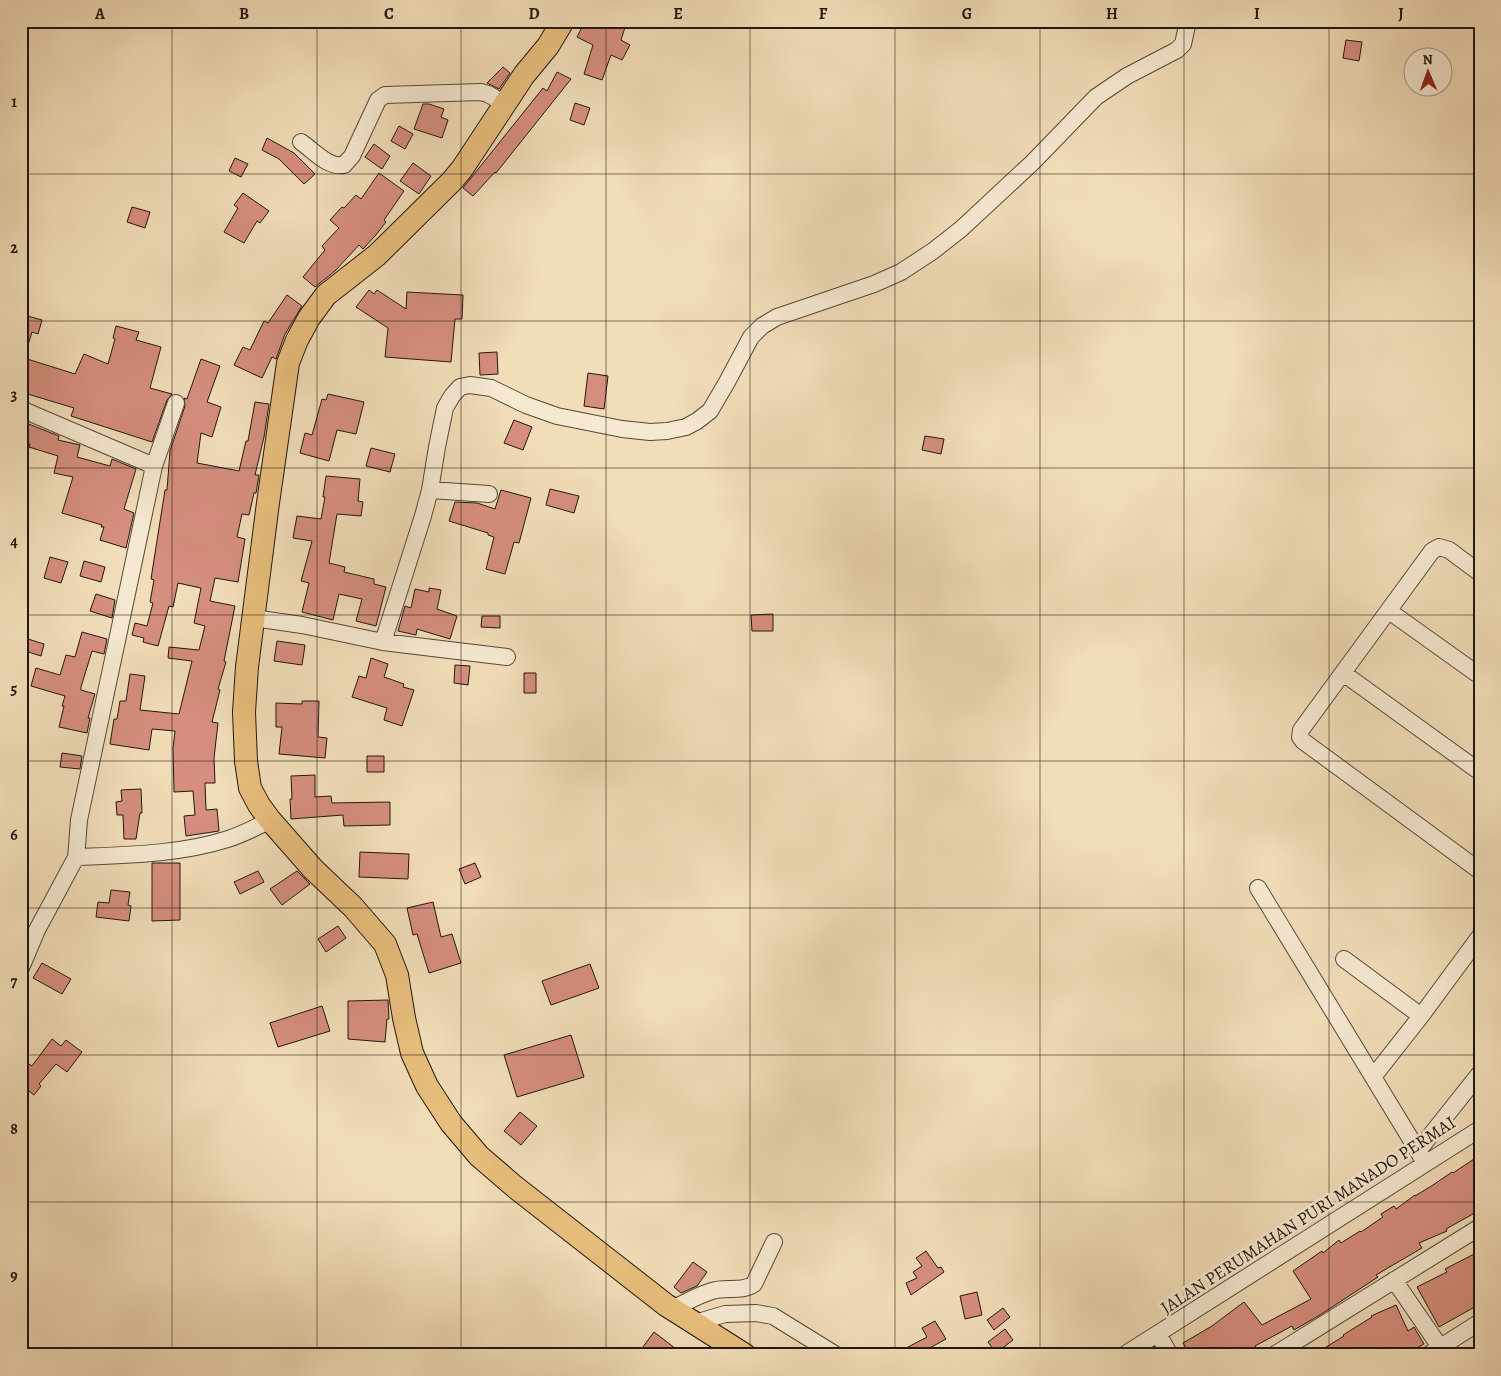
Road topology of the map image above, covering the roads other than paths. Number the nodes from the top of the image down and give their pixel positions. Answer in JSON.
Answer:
{"nodes":[{"id":1,"x":563,"y":21,"type":"edge"},
{"id":2,"x":1188,"y":21,"type":"edge"},
{"id":3,"x":504,"y":104,"type":"junction"},
{"id":4,"x":302,"y":142,"type":"dead end"},
{"id":5,"x":176,"y":403,"type":"dead end"},
{"id":6,"x":21,"y":409,"type":"edge"},
{"id":7,"x":154,"y":466,"type":"junction"},
{"id":8,"x":430,"y":490,"type":"junction"},
{"id":9,"x":489,"y":494,"type":"dead end"},
{"id":10,"x":1480,"y":573,"type":"edge"},
{"id":11,"x":1389,"y":611,"type":"junction"},
{"id":12,"x":253,"y":618,"type":"junction"},
{"id":13,"x":383,"y":642,"type":"junction"},
{"id":14,"x":507,"y":657,"type":"dead end"},
{"id":15,"x":1343,"y":673,"type":"junction"},
{"id":16,"x":1480,"y":676,"type":"edge"},
{"id":17,"x":1480,"y":772,"type":"edge"},
{"id":18,"x":270,"y":820,"type":"junction"},
{"id":19,"x":76,"y":859,"type":"junction"},
{"id":20,"x":1480,"y":871,"type":"edge"},
{"id":21,"x":1258,"y":888,"type":"dead end"},
{"id":22,"x":1480,"y":936,"type":"edge"},
{"id":23,"x":1344,"y":959,"type":"dead end"},
{"id":24,"x":21,"y":968,"type":"edge"},
{"id":25,"x":1421,"y":1016,"type":"junction"},
{"id":26,"x":1480,"y":1073,"type":"edge"},
{"id":27,"x":1373,"y":1077,"type":"junction"},
{"id":28,"x":1480,"y":1129,"type":"edge"},
{"id":29,"x":1422,"y":1157,"type":"junction"},
{"id":30,"x":1480,"y":1227,"type":"edge"},
{"id":31,"x":774,"y":1242,"type":"dead end"},
{"id":32,"x":1394,"y":1280,"type":"junction"},
{"id":33,"x":672,"y":1309,"type":"junction"},
{"id":34,"x":1480,"y":1322,"type":"edge"},
{"id":35,"x":696,"y":1324,"type":"junction"},
{"id":36,"x":1158,"y":1334,"type":"junction"},
{"id":37,"x":1434,"y":1351,"type":"edge"},
{"id":38,"x":745,"y":1355,"type":"edge"},
{"id":39,"x":836,"y":1355,"type":"edge"},
{"id":40,"x":1124,"y":1355,"type":"edge"},
{"id":41,"x":1170,"y":1355,"type":"edge"},
{"id":42,"x":1274,"y":1355,"type":"edge"}],
"edges":[{"from":1,"to":3,"type":"highway"},
{"from":2,"to":8,"type":"street"},
{"from":3,"to":4,"type":"street"},
{"from":3,"to":12,"type":"highway"},
{"from":5,"to":7,"type":"street"},
{"from":6,"to":7,"type":"street"},
{"from":7,"to":19,"type":"street"},
{"from":8,"to":9,"type":"street"},
{"from":8,"to":13,"type":"street"},
{"from":10,"to":11,"type":"street"},
{"from":11,"to":15,"type":"street"},
{"from":11,"to":16,"type":"street"},
{"from":12,"to":13,"type":"street"},
{"from":12,"to":18,"type":"highway"},
{"from":13,"to":14,"type":"street"},
{"from":15,"to":17,"type":"street"},
{"from":15,"to":20,"type":"street"},
{"from":18,"to":19,"type":"street"},
{"from":18,"to":33,"type":"highway"},
{"from":19,"to":24,"type":"street"},
{"from":21,"to":27,"type":"street"},
{"from":22,"to":25,"type":"street"},
{"from":23,"to":25,"type":"street"},
{"from":25,"to":27,"type":"street"},
{"from":26,"to":29,"type":"street"},
{"from":27,"to":29,"type":"street"},
{"from":28,"to":29,"type":"street","name":"JALAN PERUMAHAN PURI MANADO PERMAI"},
{"from":29,"to":36,"type":"street","name":"JALAN PERUMAHAN PURI MANADO PERMAI"},
{"from":30,"to":32,"type":"street"},
{"from":31,"to":33,"type":"street"},
{"from":32,"to":37,"type":"street"},
{"from":32,"to":42,"type":"street"},
{"from":33,"to":35,"type":"highway"},
{"from":34,"to":37,"type":"street"},
{"from":35,"to":38,"type":"highway"},
{"from":35,"to":39,"type":"street"},
{"from":36,"to":40,"type":"street","name":"JALAN PERUMAHAN PURI MANADO PERMAI"},
{"from":36,"to":41,"type":"street","name":"JALAN PERUMAHAN PURI MANADO PERMAI"}]}
